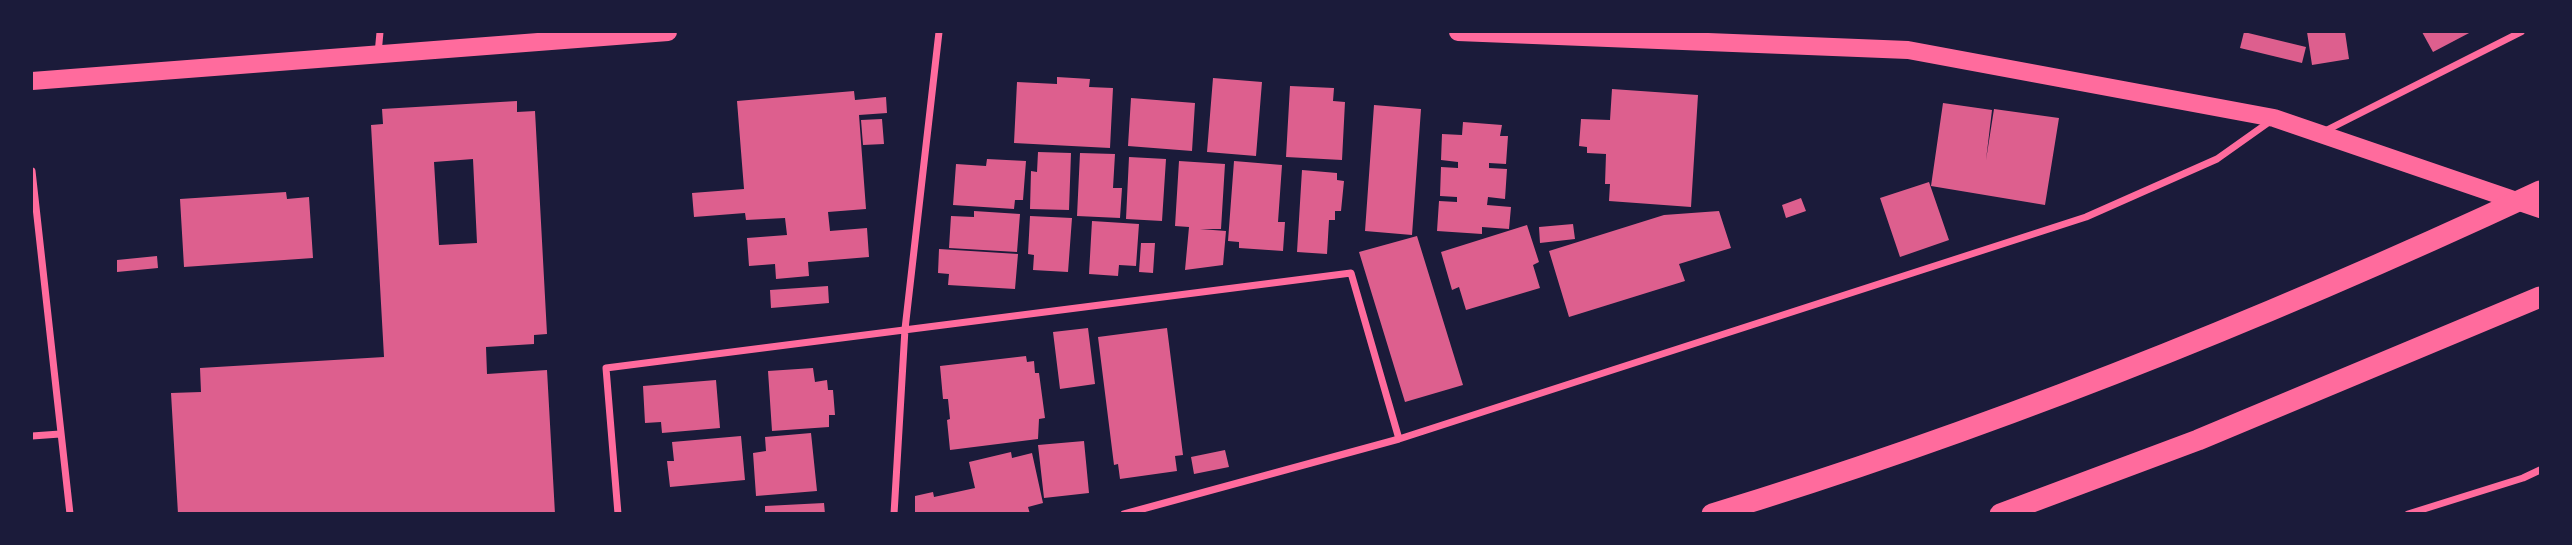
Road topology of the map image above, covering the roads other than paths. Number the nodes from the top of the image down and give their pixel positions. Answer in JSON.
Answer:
{"nodes":[{"id":1,"x":380,"y":32,"type":"edge"},
{"id":2,"x":668,"y":32,"type":"edge"},
{"id":3,"x":939,"y":32,"type":"edge"},
{"id":4,"x":1458,"y":32,"type":"edge"},
{"id":5,"x":2521,"y":32,"type":"edge"},
{"id":6,"x":378,"y":54,"type":"junction"},
{"id":7,"x":32,"y":80,"type":"edge"},
{"id":8,"x":2274,"y":118,"type":"junction"},
{"id":9,"x":2322,"y":133,"type":"junction"},
{"id":10,"x":32,"y":172,"type":"edge"},
{"id":11,"x":2540,"y":191,"type":"edge"},
{"id":12,"x":2540,"y":209,"type":"edge"},
{"id":13,"x":2540,"y":297,"type":"edge"},
{"id":14,"x":905,"y":329,"type":"junction"},
{"id":15,"x":60,"y":434,"type":"junction"},
{"id":16,"x":32,"y":436,"type":"edge"},
{"id":17,"x":1399,"y":439,"type":"junction"},
{"id":18,"x":2540,"y":470,"type":"edge"},
{"id":19,"x":70,"y":513,"type":"edge"},
{"id":20,"x":618,"y":513,"type":"edge"},
{"id":21,"x":894,"y":513,"type":"edge"},
{"id":22,"x":1124,"y":513,"type":"edge"},
{"id":23,"x":1712,"y":513,"type":"edge"},
{"id":24,"x":2000,"y":513,"type":"edge"},
{"id":25,"x":2408,"y":513,"type":"edge"}],
"edges":[{"from":1,"to":6,"type":"street"},
{"from":2,"to":6,"type":"main road"},
{"from":3,"to":14,"type":"street"},
{"from":4,"to":8,"type":"main road"},
{"from":5,"to":9,"type":"street"},
{"from":6,"to":7,"type":"main road"},
{"from":8,"to":9,"type":"main road"},
{"from":8,"to":17,"type":"street"},
{"from":9,"to":12,"type":"main road"},
{"from":10,"to":15,"type":"street"},
{"from":11,"to":23,"type":"highway"},
{"from":13,"to":24,"type":"highway"},
{"from":14,"to":17,"type":"street"},
{"from":14,"to":20,"type":"street"},
{"from":14,"to":21,"type":"street"},
{"from":15,"to":16,"type":"street"},
{"from":15,"to":19,"type":"street"},
{"from":17,"to":22,"type":"street"},
{"from":18,"to":25,"type":"street"}]}
